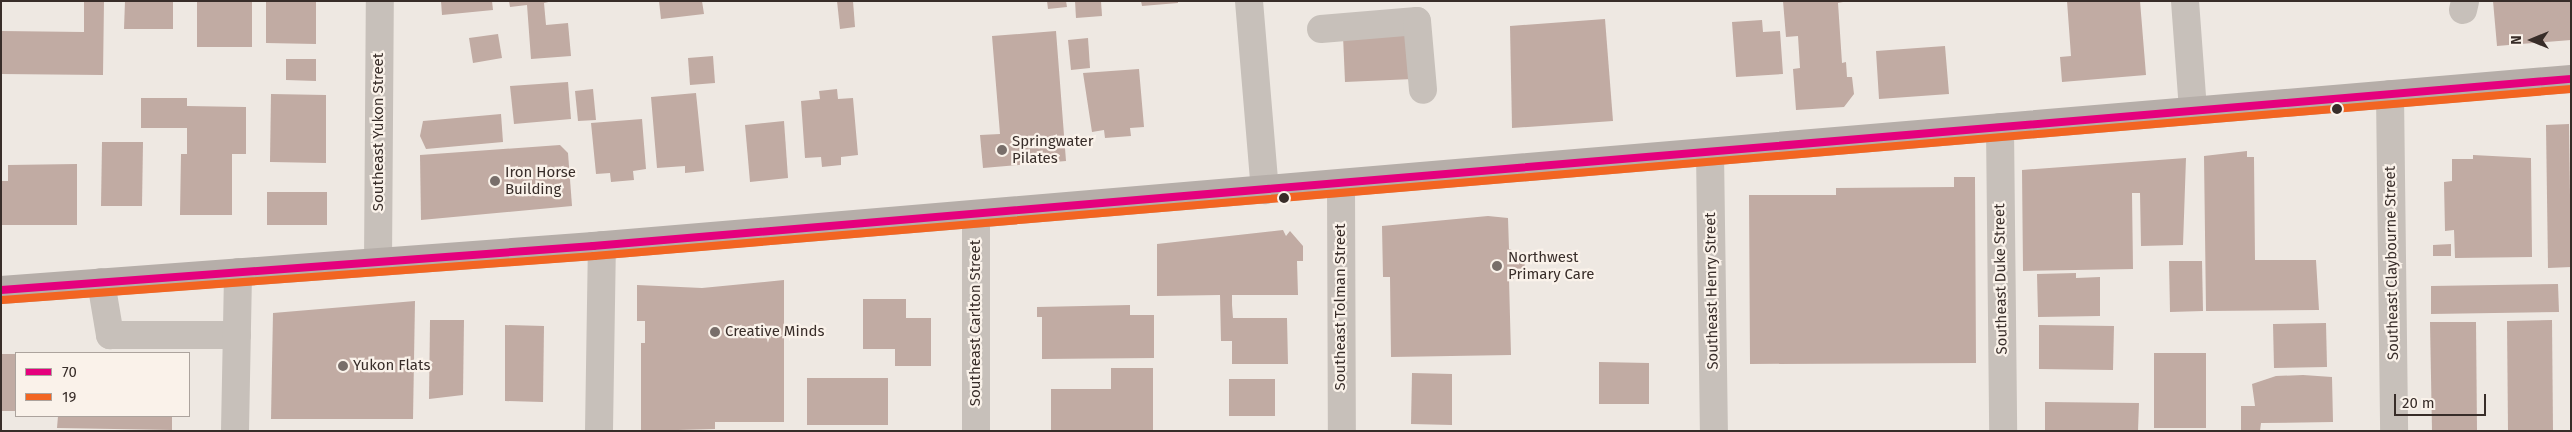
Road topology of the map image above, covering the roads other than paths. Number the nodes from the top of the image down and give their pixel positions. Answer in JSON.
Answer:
{"nodes":[{"id":1,"x":380,"y":1,"type":"edge"},
{"id":2,"x":1249,"y":1,"type":"edge"},
{"id":3,"x":2185,"y":1,"type":"edge"},
{"id":4,"x":1321,"y":29,"type":"dead end"},
{"id":5,"x":2571,"y":79,"type":"edge"},
{"id":6,"x":1423,"y":90,"type":"dead end"},
{"id":7,"x":2390,"y":94,"type":"junction"},
{"id":8,"x":2193,"y":111,"type":"junction"},
{"id":9,"x":2000,"y":127,"type":"junction"},
{"id":10,"x":1710,"y":152,"type":"junction"},
{"id":11,"x":1341,"y":184,"type":"junction"},
{"id":12,"x":1265,"y":190,"type":"junction"},
{"id":13,"x":976,"y":214,"type":"junction"},
{"id":14,"x":602,"y":245,"type":"junction"},
{"id":15,"x":378,"y":262,"type":"junction"},
{"id":16,"x":238,"y":272,"type":"junction"},
{"id":17,"x":101,"y":282,"type":"junction"},
{"id":18,"x":1,"y":290,"type":"edge"},
{"id":19,"x":237,"y":335,"type":"junction"},
{"id":20,"x":235,"y":431,"type":"edge"},
{"id":21,"x":599,"y":431,"type":"edge"},
{"id":22,"x":976,"y":431,"type":"edge"},
{"id":23,"x":1342,"y":431,"type":"edge"},
{"id":24,"x":1714,"y":431,"type":"edge"},
{"id":25,"x":2003,"y":431,"type":"edge"},
{"id":26,"x":2394,"y":431,"type":"edge"}],
"edges":[{"from":1,"to":15,"type":"street","name":"Southeast Yukon Street"},
{"from":2,"to":12,"type":"street"},
{"from":3,"to":8,"type":"street"},
{"from":4,"to":6,"type":"street"},
{"from":5,"to":7,"type":"main road"},
{"from":7,"to":8,"type":"main road"},
{"from":7,"to":26,"type":"street","name":"Southeast Claybourne Street"},
{"from":8,"to":9,"type":"main road"},
{"from":9,"to":10,"type":"main road"},
{"from":9,"to":25,"type":"street","name":"Southeast Duke Street"},
{"from":10,"to":11,"type":"main road"},
{"from":10,"to":24,"type":"street","name":"Southeast Henry Street"},
{"from":11,"to":12,"type":"main road"},
{"from":11,"to":23,"type":"street","name":"Southeast Tolman Street"},
{"from":12,"to":13,"type":"main road"},
{"from":13,"to":14,"type":"main road"},
{"from":13,"to":22,"type":"street","name":"Southeast Carlton Street"},
{"from":14,"to":15,"type":"main road"},
{"from":14,"to":21,"type":"street"},
{"from":15,"to":16,"type":"main road"},
{"from":16,"to":17,"type":"main road"},
{"from":16,"to":19,"type":"street"},
{"from":17,"to":18,"type":"main road"},
{"from":17,"to":19,"type":"street"},
{"from":19,"to":20,"type":"street"}]}
